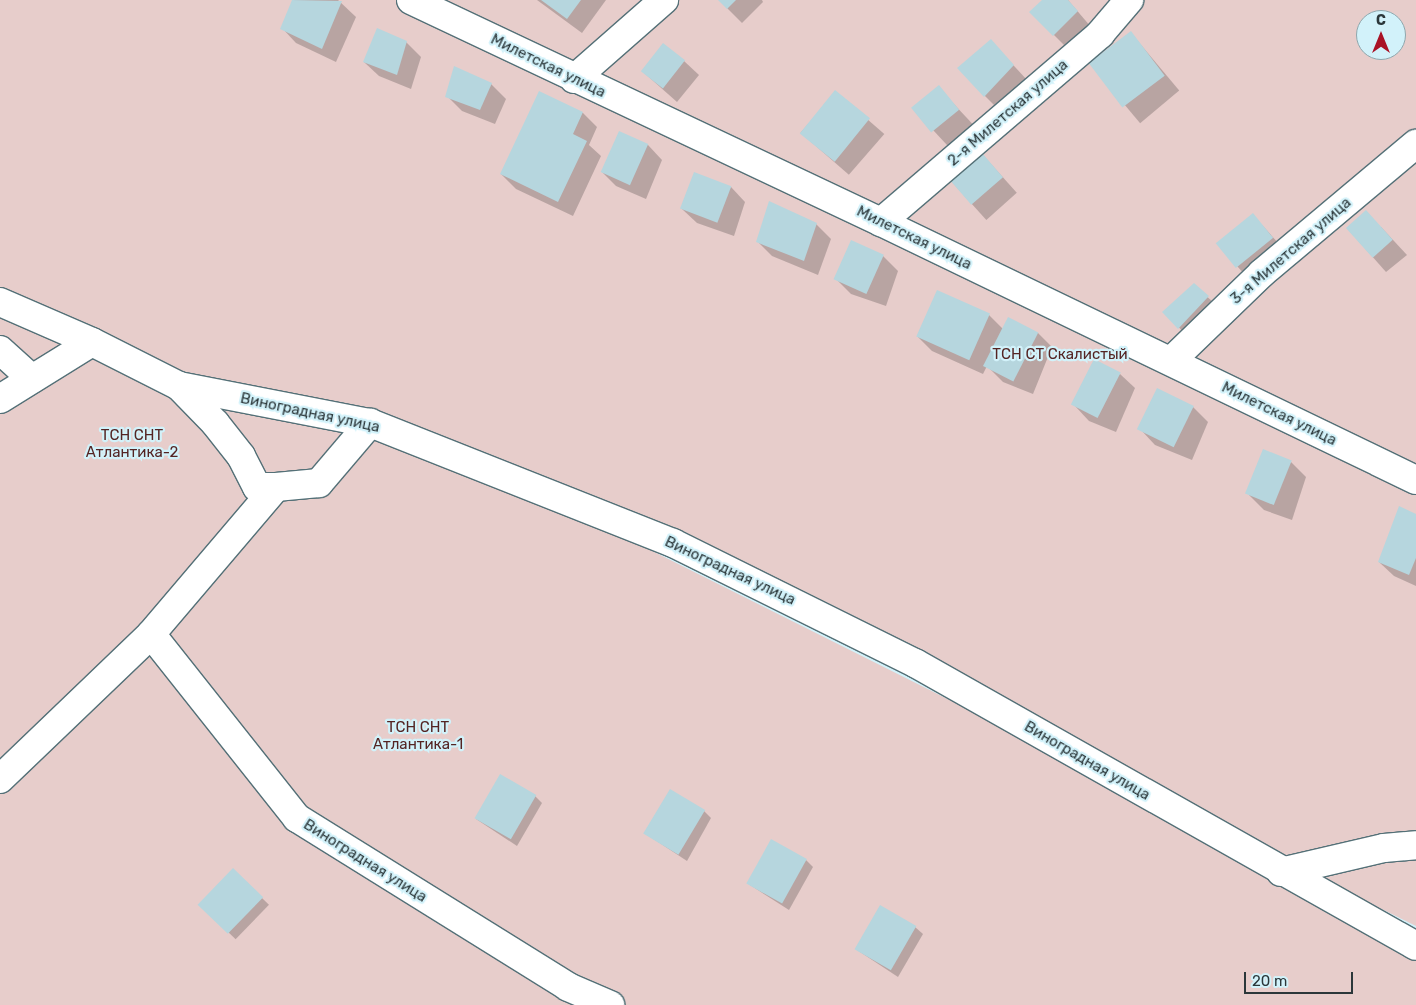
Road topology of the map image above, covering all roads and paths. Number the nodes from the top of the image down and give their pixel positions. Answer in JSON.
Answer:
{"nodes":[{"id":1,"x":411,"y":0,"type":"edge"},
{"id":2,"x":664,"y":0,"type":"edge"},
{"id":3,"x":1130,"y":0,"type":"edge"},
{"id":4,"x":574,"y":79,"type":"junction"},
{"id":5,"x":1416,"y":144,"type":"edge"},
{"id":6,"x":881,"y":222,"type":"junction"},
{"id":7,"x":0,"y":302,"type":"edge"},
{"id":8,"x":92,"y":342,"type":"junction"},
{"id":9,"x":0,"y":350,"type":"edge"},
{"id":10,"x":1171,"y":361,"type":"junction"},
{"id":11,"x":32,"y":379,"type":"junction"},
{"id":12,"x":179,"y":386,"type":"junction"},
{"id":13,"x":0,"y":399,"type":"edge"},
{"id":14,"x":370,"y":423,"type":"junction"},
{"id":15,"x":1416,"y":480,"type":"edge"},
{"id":16,"x":276,"y":487,"type":"junction"},
{"id":17,"x":151,"y":634,"type":"junction"},
{"id":18,"x":0,"y":779,"type":"edge"},
{"id":19,"x":1416,"y":845,"type":"edge"},
{"id":20,"x":1281,"y":872,"type":"junction"},
{"id":21,"x":1416,"y":946,"type":"edge"},
{"id":22,"x":610,"y":1005,"type":"edge"}],
"edges":[{"from":1,"to":4,"type":"lane","name":"Милетская улица"},
{"from":2,"to":4,"type":"lane"},
{"from":3,"to":6,"type":"lane","name":"2-я Милетская улица"},
{"from":4,"to":6,"type":"lane","name":"Милетская улица"},
{"from":5,"to":10,"type":"lane","name":"3-я Милетская улица"},
{"from":6,"to":10,"type":"lane","name":"Милетская улица"},
{"from":7,"to":8,"type":"lane","name":"Виноградная улица"},
{"from":8,"to":11,"type":"lane"},
{"from":8,"to":12,"type":"lane","name":"Виноградная улица"},
{"from":9,"to":11,"type":"lane"},
{"from":10,"to":15,"type":"lane","name":"Милетская улица"},
{"from":11,"to":13,"type":"lane"},
{"from":12,"to":14,"type":"lane","name":"Виноградная улица"},
{"from":12,"to":16,"type":"lane"},
{"from":14,"to":16,"type":"lane"},
{"from":14,"to":20,"type":"lane","name":"Виноградная улица"},
{"from":16,"to":17,"type":"lane"},
{"from":17,"to":18,"type":"lane"},
{"from":17,"to":22,"type":"lane","name":"Виноградная улица"},
{"from":19,"to":20,"type":"lane"},
{"from":20,"to":21,"type":"lane","name":"Виноградная улица"}]}
